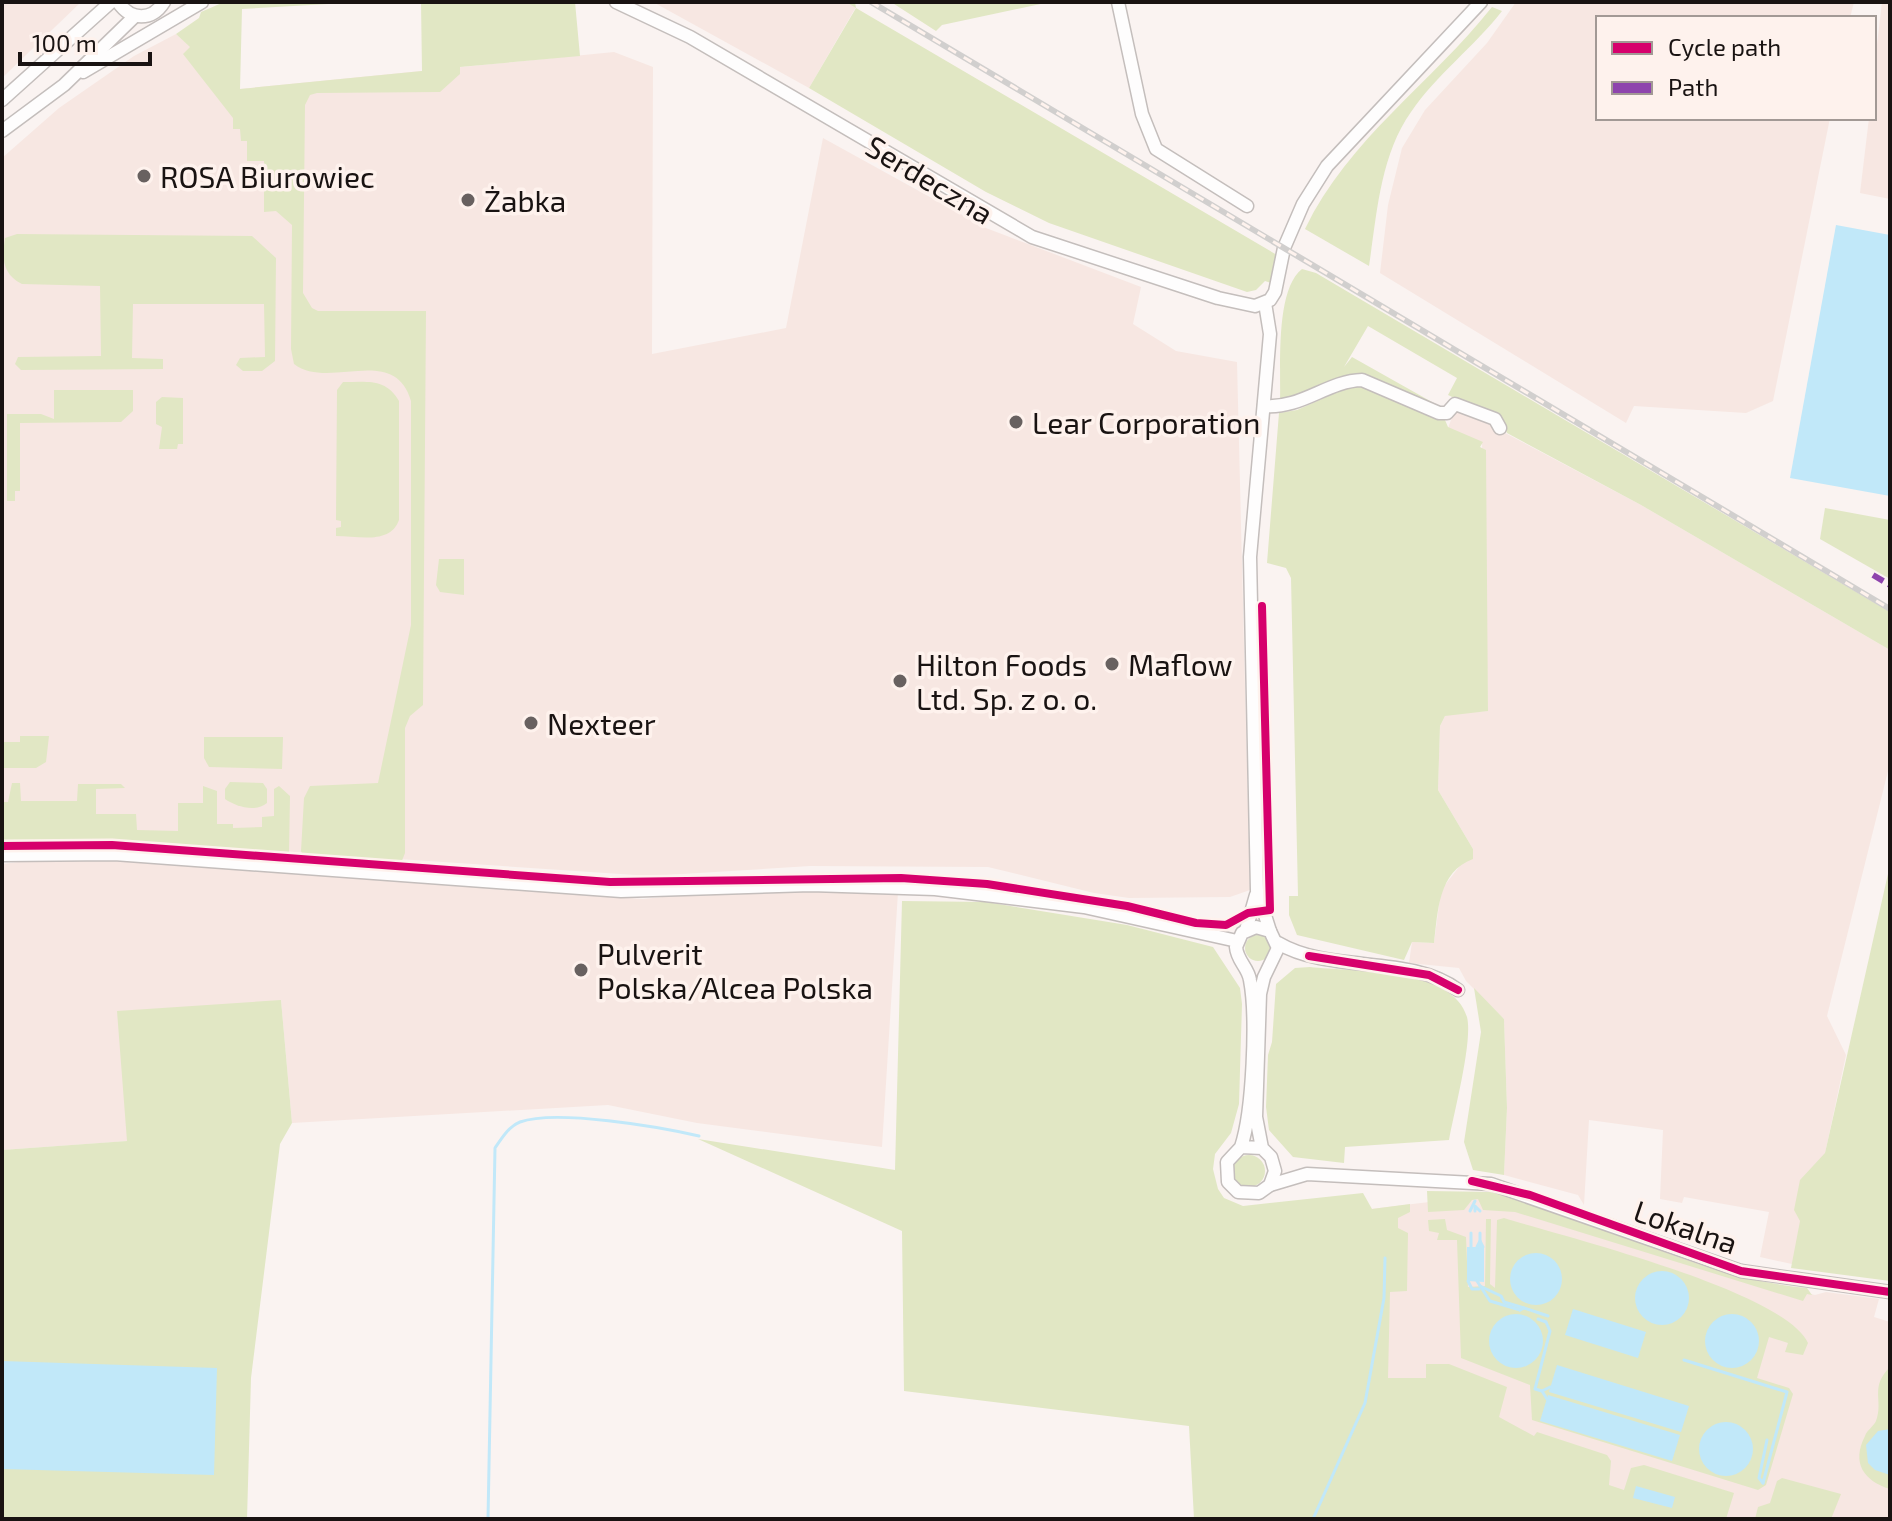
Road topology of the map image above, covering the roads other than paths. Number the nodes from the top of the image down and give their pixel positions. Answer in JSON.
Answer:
{"nodes":[{"id":1,"x":98,"y":2,"type":"edge"},
{"id":2,"x":111,"y":2,"type":"edge"},
{"id":3,"x":118,"y":2,"type":"edge"},
{"id":4,"x":164,"y":2,"type":"edge"},
{"id":5,"x":202,"y":2,"type":"edge"},
{"id":6,"x":616,"y":2,"type":"edge"},
{"id":7,"x":1118,"y":2,"type":"edge"},
{"id":8,"x":1481,"y":2,"type":"edge"},
{"id":9,"x":135,"y":16,"type":"junction"},
{"id":10,"x":85,"y":24,"type":"junction"},
{"id":11,"x":64,"y":85,"type":"junction"},
{"id":12,"x":2,"y":100,"type":"edge"},
{"id":13,"x":2,"y":131,"type":"edge"},
{"id":14,"x":1247,"y":206,"type":"dead end"},
{"id":15,"x":1265,"y":303,"type":"junction"},
{"id":16,"x":1264,"y":406,"type":"junction"},
{"id":17,"x":1500,"y":428,"type":"dead end"},
{"id":18,"x":2,"y":855,"type":"edge"},
{"id":19,"x":1257,"y":890,"type":"junction"},
{"id":20,"x":1246,"y":930,"type":"junction"},
{"id":21,"x":1270,"y":931,"type":"junction"},
{"id":22,"x":1237,"y":941,"type":"junction"},
{"id":23,"x":1278,"y":943,"type":"junction"},
{"id":24,"x":1309,"y":956,"type":"junction"},
{"id":25,"x":1273,"y":961,"type":"junction"},
{"id":26,"x":1246,"y":966,"type":"junction"},
{"id":27,"x":1458,"y":990,"type":"dead end"},
{"id":28,"x":1241,"y":1147,"type":"junction"},
{"id":29,"x":1262,"y":1148,"type":"junction"},
{"id":30,"x":1273,"y":1161,"type":"junction"},
{"id":31,"x":1307,"y":1174,"type":"junction"},
{"id":32,"x":1270,"y":1185,"type":"junction"},
{"id":33,"x":1890,"y":1292,"type":"edge"}],
"edges":[{"from":1,"to":10,"type":"street"},
{"from":2,"to":10,"type":"street"},
{"from":3,"to":9,"type":"street"},
{"from":4,"to":9,"type":"street"},
{"from":5,"to":11,"type":"street"},
{"from":6,"to":15,"type":"street","name":"Serdeczna"},
{"from":7,"to":14,"type":"street"},
{"from":8,"to":15,"type":"street"},
{"from":9,"to":11,"type":"street"},
{"from":10,"to":12,"type":"street"},
{"from":11,"to":13,"type":"street"},
{"from":15,"to":16,"type":"street"},
{"from":16,"to":17,"type":"street"},
{"from":16,"to":19,"type":"street"},
{"from":18,"to":22,"type":"street"},
{"from":19,"to":20,"type":"street"},
{"from":19,"to":21,"type":"street"},
{"from":20,"to":21,"type":"street"},
{"from":20,"to":22,"type":"street"},
{"from":21,"to":23,"type":"street"},
{"from":22,"to":26,"type":"street"},
{"from":23,"to":24,"type":"street"},
{"from":23,"to":25,"type":"street"},
{"from":24,"to":25,"type":"street"},
{"from":24,"to":27,"type":"street"},
{"from":25,"to":26,"type":"street"},
{"from":25,"to":29,"type":"street"},
{"from":26,"to":28,"type":"street"},
{"from":28,"to":29,"type":"street"},
{"from":28,"to":32,"type":"street"},
{"from":29,"to":30,"type":"street"},
{"from":30,"to":31,"type":"street","name":"Lokalna"},
{"from":30,"to":32,"type":"street"},
{"from":31,"to":32,"type":"street","name":"Lokalna"},
{"from":31,"to":33,"type":"street","name":"Lokalna"}]}
